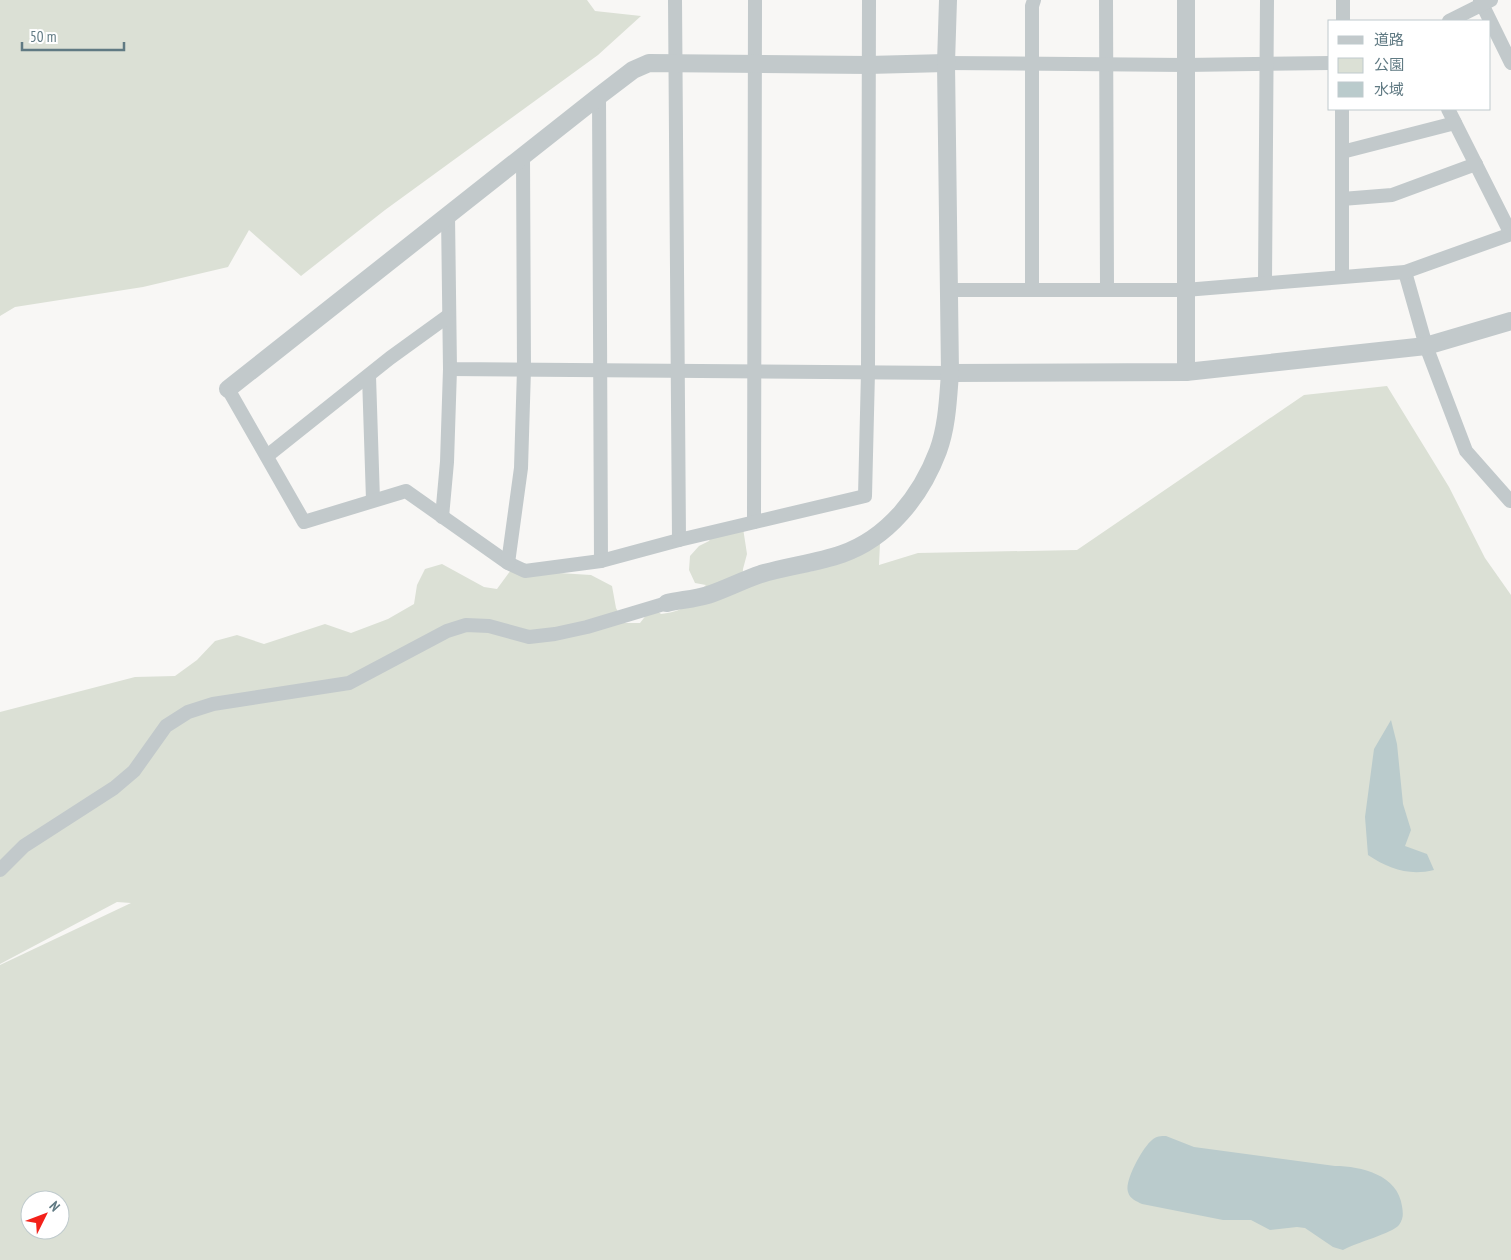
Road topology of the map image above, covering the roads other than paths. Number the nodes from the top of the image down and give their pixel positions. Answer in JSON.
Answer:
{"nodes":[{"id":1,"x":675,"y":0,"type":"edge"},
{"id":2,"x":755,"y":0,"type":"edge"},
{"id":3,"x":869,"y":0,"type":"edge"},
{"id":4,"x":948,"y":0,"type":"edge"},
{"id":5,"x":1034,"y":0,"type":"edge"},
{"id":6,"x":1106,"y":0,"type":"edge"},
{"id":7,"x":1186,"y":0,"type":"edge"},
{"id":8,"x":1267,"y":0,"type":"edge"},
{"id":9,"x":1344,"y":0,"type":"edge"},
{"id":10,"x":1484,"y":2,"type":"edge"},
{"id":11,"x":1343,"y":20,"type":"edge"},
{"id":12,"x":1451,"y":20,"type":"edge"},
{"id":13,"x":674,"y":62,"type":"junction"},
{"id":14,"x":756,"y":62,"type":"junction"},
{"id":15,"x":1267,"y":62,"type":"junction"},
{"id":16,"x":946,"y":63,"type":"junction"},
{"id":17,"x":1032,"y":63,"type":"junction"},
{"id":18,"x":1108,"y":63,"type":"junction"},
{"id":19,"x":1328,"y":63,"type":"edge"},
{"id":20,"x":1511,"y":63,"type":"edge"},
{"id":21,"x":868,"y":65,"type":"junction"},
{"id":22,"x":1185,"y":65,"type":"junction"},
{"id":23,"x":599,"y":96,"type":"junction"},
{"id":24,"x":1342,"y":110,"type":"edge"},
{"id":25,"x":1448,"y":110,"type":"edge"},
{"id":26,"x":1455,"y":123,"type":"junction"},
{"id":27,"x":1342,"y":152,"type":"junction"},
{"id":28,"x":523,"y":156,"type":"junction"},
{"id":29,"x":1476,"y":164,"type":"junction"},
{"id":30,"x":1342,"y":199,"type":"junction"},
{"id":31,"x":448,"y":215,"type":"junction"},
{"id":32,"x":1511,"y":234,"type":"edge"},
{"id":33,"x":1405,"y":272,"type":"junction"},
{"id":34,"x":1342,"y":276,"type":"junction"},
{"id":35,"x":1265,"y":282,"type":"junction"},
{"id":36,"x":1032,"y":289,"type":"junction"},
{"id":37,"x":949,"y":290,"type":"junction"},
{"id":38,"x":1107,"y":290,"type":"junction"},
{"id":39,"x":1185,"y":290,"type":"junction"},
{"id":40,"x":448,"y":316,"type":"junction"},
{"id":41,"x":1511,"y":321,"type":"edge"},
{"id":42,"x":1426,"y":346,"type":"junction"},
{"id":43,"x":450,"y":369,"type":"junction"},
{"id":44,"x":524,"y":369,"type":"junction"},
{"id":45,"x":600,"y":370,"type":"junction"},
{"id":46,"x":676,"y":370,"type":"junction"},
{"id":47,"x":753,"y":370,"type":"junction"},
{"id":48,"x":868,"y":372,"type":"junction"},
{"id":49,"x":1186,"y":372,"type":"junction"},
{"id":50,"x":950,"y":373,"type":"junction"},
{"id":51,"x":368,"y":376,"type":"junction"},
{"id":52,"x":228,"y":388,"type":"joint"},
{"id":53,"x":267,"y":456,"type":"junction"},
{"id":54,"x":373,"y":500,"type":"junction"},
{"id":55,"x":1510,"y":501,"type":"dead end"},
{"id":56,"x":442,"y":517,"type":"junction"},
{"id":57,"x":754,"y":522,"type":"junction"},
{"id":58,"x":679,"y":540,"type":"junction"},
{"id":59,"x":601,"y":561,"type":"junction"},
{"id":60,"x":508,"y":563,"type":"junction"},
{"id":61,"x":667,"y":603,"type":"joint"},
{"id":62,"x":0,"y":870,"type":"edge"}],
"edges":[{"from":1,"to":13,"type":"street"},
{"from":2,"to":14,"type":"street"},
{"from":3,"to":21,"type":"street"},
{"from":4,"to":16,"type":"street"},
{"from":5,"to":17,"type":"street"},
{"from":6,"to":18,"type":"street"},
{"from":7,"to":22,"type":"street"},
{"from":8,"to":15,"type":"street"},
{"from":9,"to":11,"type":"street"},
{"from":10,"to":12,"type":"street"},
{"from":10,"to":20,"type":"street"},
{"from":13,"to":14,"type":"street"},
{"from":13,"to":23,"type":"street"},
{"from":13,"to":46,"type":"street"},
{"from":14,"to":21,"type":"street"},
{"from":14,"to":47,"type":"street"},
{"from":15,"to":19,"type":"street"},
{"from":15,"to":22,"type":"street"},
{"from":15,"to":35,"type":"street"},
{"from":16,"to":17,"type":"street"},
{"from":16,"to":21,"type":"street"},
{"from":16,"to":37,"type":"street"},
{"from":17,"to":18,"type":"street"},
{"from":17,"to":36,"type":"street"},
{"from":18,"to":22,"type":"street"},
{"from":18,"to":38,"type":"street"},
{"from":21,"to":48,"type":"street"},
{"from":22,"to":39,"type":"street"},
{"from":23,"to":28,"type":"street"},
{"from":23,"to":45,"type":"street"},
{"from":24,"to":27,"type":"street"},
{"from":25,"to":26,"type":"street"},
{"from":26,"to":27,"type":"street"},
{"from":26,"to":29,"type":"street"},
{"from":27,"to":30,"type":"street"},
{"from":28,"to":31,"type":"street"},
{"from":28,"to":44,"type":"street"},
{"from":29,"to":30,"type":"street"},
{"from":29,"to":32,"type":"street"},
{"from":30,"to":34,"type":"street"},
{"from":31,"to":40,"type":"street"},
{"from":31,"to":52,"type":"street"},
{"from":32,"to":33,"type":"street"},
{"from":33,"to":34,"type":"street"},
{"from":33,"to":42,"type":"street"},
{"from":34,"to":35,"type":"street"},
{"from":35,"to":39,"type":"street"},
{"from":36,"to":37,"type":"street"},
{"from":36,"to":38,"type":"street"},
{"from":37,"to":50,"type":"street"},
{"from":38,"to":39,"type":"street"},
{"from":39,"to":49,"type":"street"},
{"from":40,"to":43,"type":"street"},
{"from":40,"to":51,"type":"street"},
{"from":41,"to":42,"type":"street"},
{"from":42,"to":49,"type":"street"},
{"from":42,"to":55,"type":"street"},
{"from":43,"to":44,"type":"street"},
{"from":43,"to":56,"type":"street"},
{"from":44,"to":45,"type":"street"},
{"from":44,"to":60,"type":"street"},
{"from":45,"to":46,"type":"street"},
{"from":45,"to":59,"type":"street"},
{"from":46,"to":47,"type":"street"},
{"from":46,"to":58,"type":"street"},
{"from":47,"to":48,"type":"street"},
{"from":47,"to":57,"type":"street"},
{"from":48,"to":50,"type":"street"},
{"from":48,"to":57,"type":"street"},
{"from":49,"to":50,"type":"street"},
{"from":50,"to":61,"type":"street"},
{"from":51,"to":53,"type":"street"},
{"from":51,"to":54,"type":"street"},
{"from":52,"to":53,"type":"street"},
{"from":53,"to":54,"type":"street"},
{"from":54,"to":56,"type":"street"},
{"from":56,"to":60,"type":"street"},
{"from":57,"to":58,"type":"street"},
{"from":58,"to":59,"type":"street"},
{"from":59,"to":60,"type":"street"},
{"from":61,"to":62,"type":"street"}]}
